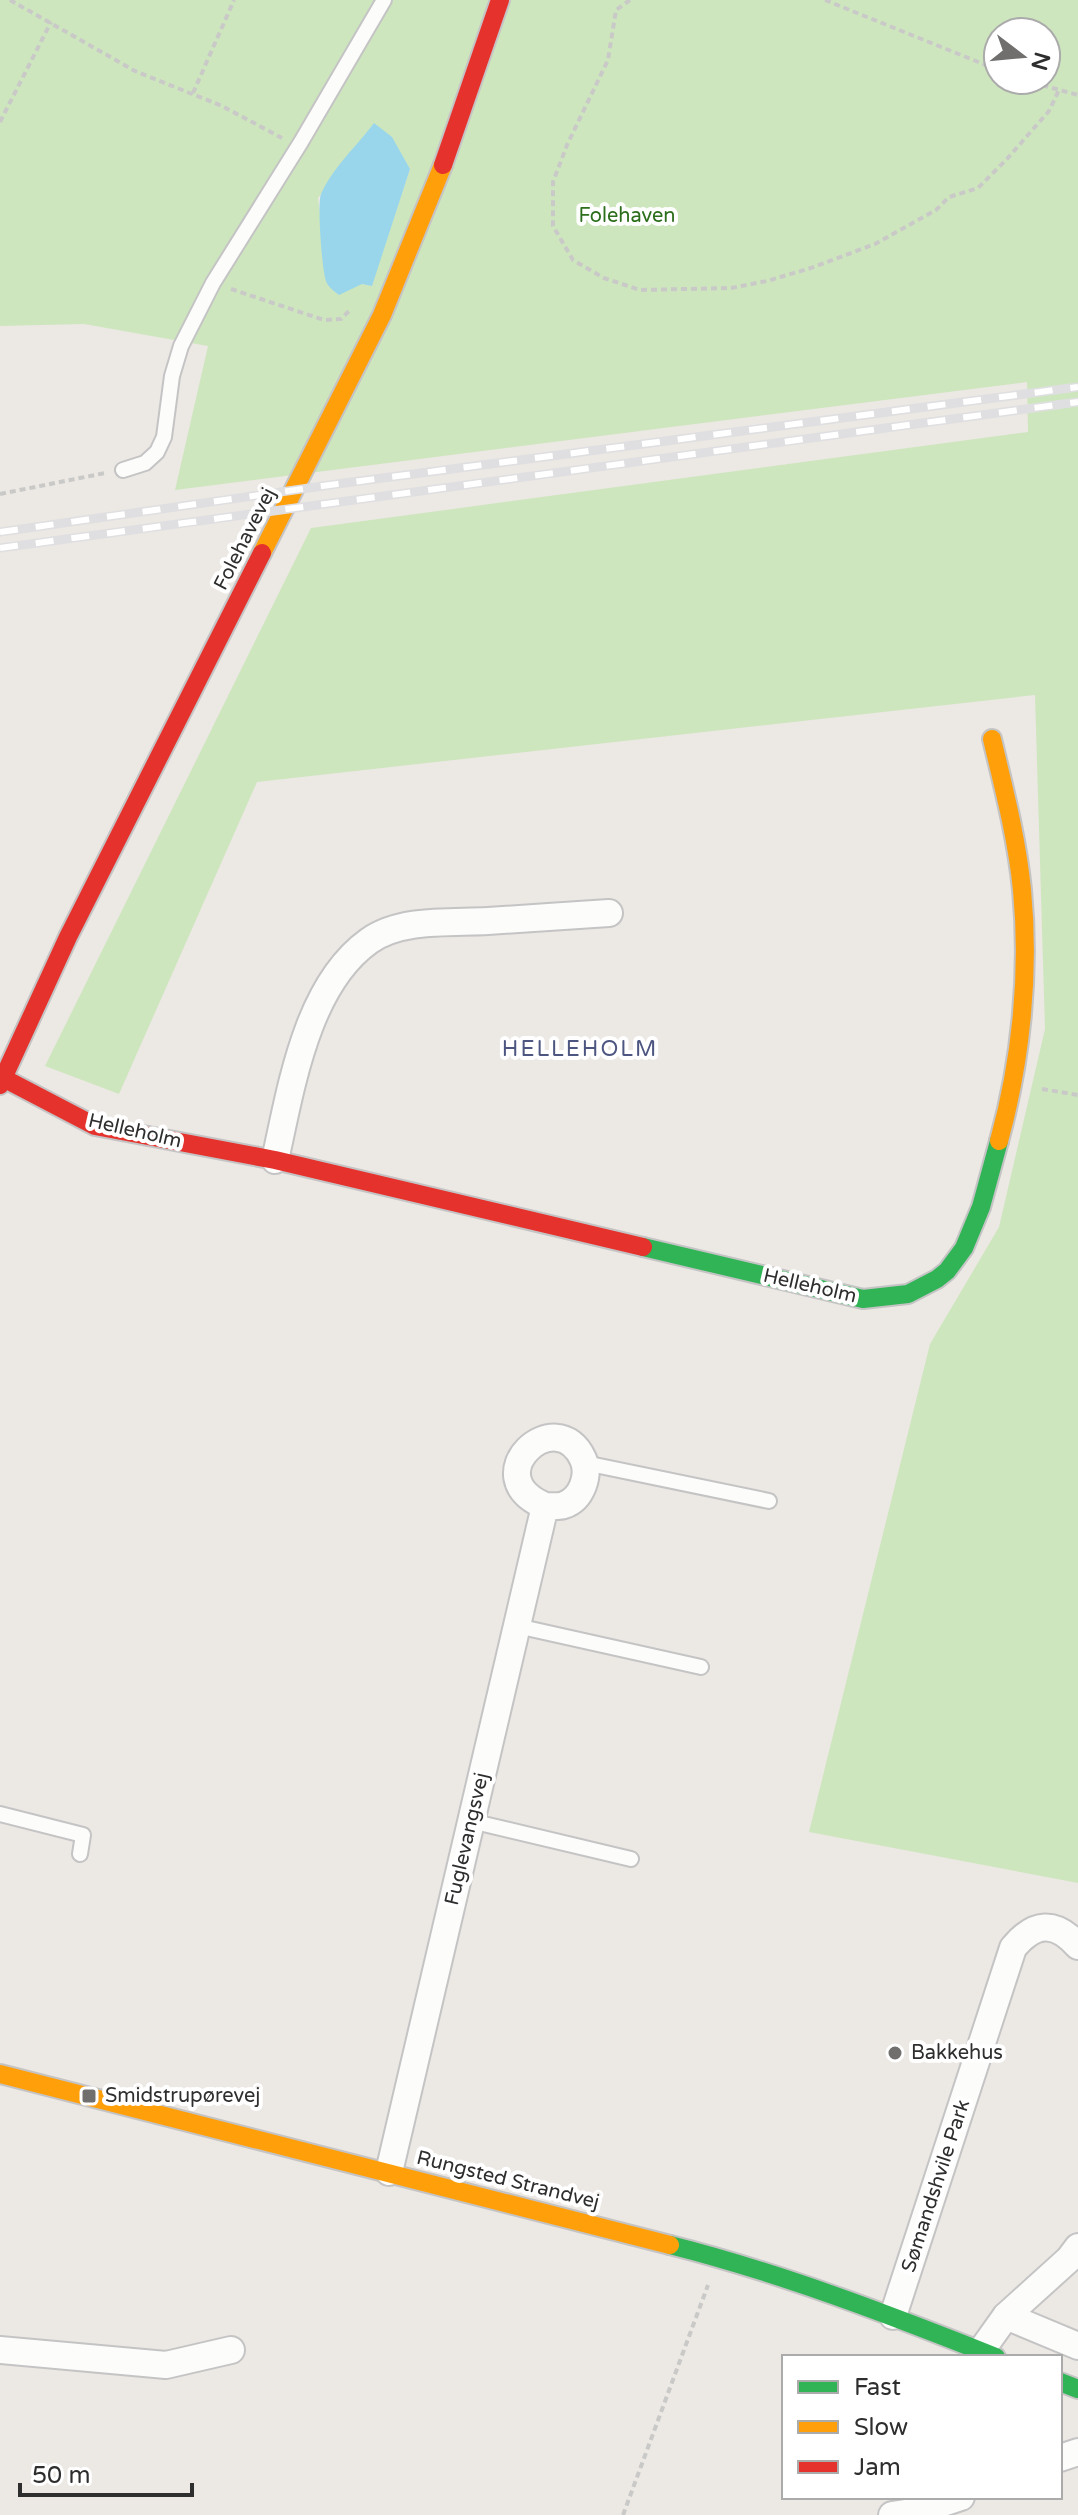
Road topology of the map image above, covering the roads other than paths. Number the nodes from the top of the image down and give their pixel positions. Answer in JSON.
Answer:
{"nodes":[{"id":1,"x":384,"y":0,"type":"edge"},
{"id":2,"x":500,"y":0,"type":"edge"},
{"id":3,"x":123,"y":470,"type":"road end"},
{"id":4,"x":992,"y":739,"type":"dead end"},
{"id":5,"x":609,"y":913,"type":"dead end"},
{"id":6,"x":1,"y":1081,"type":"edge"},
{"id":7,"x":275,"y":1160,"type":"junction"},
{"id":8,"x":585,"y":1463,"type":"junction"},
{"id":9,"x":769,"y":1501,"type":"dead end"},
{"id":10,"x":545,"y":1506,"type":"junction"},
{"id":11,"x":517,"y":1626,"type":"junction"},
{"id":12,"x":701,"y":1667,"type":"dead end"},
{"id":13,"x":0,"y":1814,"type":"edge"},
{"id":14,"x":471,"y":1821,"type":"junction"},
{"id":15,"x":80,"y":1854,"type":"dead end"},
{"id":16,"x":631,"y":1859,"type":"dead end"},
{"id":17,"x":1078,"y":1946,"type":"edge"},
{"id":18,"x":0,"y":2074,"type":"edge"},
{"id":19,"x":389,"y":2172,"type":"junction"},
{"id":20,"x":1078,"y":2247,"type":"edge"},
{"id":21,"x":893,"y":2316,"type":"junction"},
{"id":22,"x":1006,"y":2316,"type":"junction"},
{"id":23,"x":1078,"y":2346,"type":"edge"},
{"id":24,"x":0,"y":2350,"type":"edge"},
{"id":25,"x":231,"y":2350,"type":"dead end"},
{"id":26,"x":989,"y":2354,"type":"edge"},
{"id":27,"x":955,"y":2499,"type":"edge"},
{"id":28,"x":892,"y":2515,"type":"edge"}],
"edges":[{"from":1,"to":3,"type":"lane"},
{"from":2,"to":6,"type":"street","name":"Folehavevej"},
{"from":4,"to":7,"type":"street","name":"Helleholm"},
{"from":5,"to":7,"type":"street"},
{"from":6,"to":7,"type":"street","name":"Helleholm"},
{"from":8,"to":9,"type":"lane"},
{"from":8,"to":10,"type":"street"},
{"from":8,"to":10,"type":"street"},
{"from":10,"to":11,"type":"street","name":"Fuglevangsvej"},
{"from":11,"to":12,"type":"lane"},
{"from":11,"to":14,"type":"street","name":"Fuglevangsvej"},
{"from":13,"to":15,"type":"lane"},
{"from":14,"to":16,"type":"lane"},
{"from":14,"to":19,"type":"street","name":"Fuglevangsvej"},
{"from":17,"to":21,"type":"street","name":"Sømandshvile Park"},
{"from":18,"to":19,"type":"street","name":"Rungsted Strandvej"},
{"from":19,"to":21,"type":"street","name":"Rungsted Strandvej"},
{"from":20,"to":22,"type":"street"},
{"from":21,"to":26,"type":"street","name":"Rungsted Strandvej"},
{"from":22,"to":23,"type":"street"},
{"from":22,"to":26,"type":"street"},
{"from":24,"to":25,"type":"street"},
{"from":27,"to":28,"type":"street"}]}
